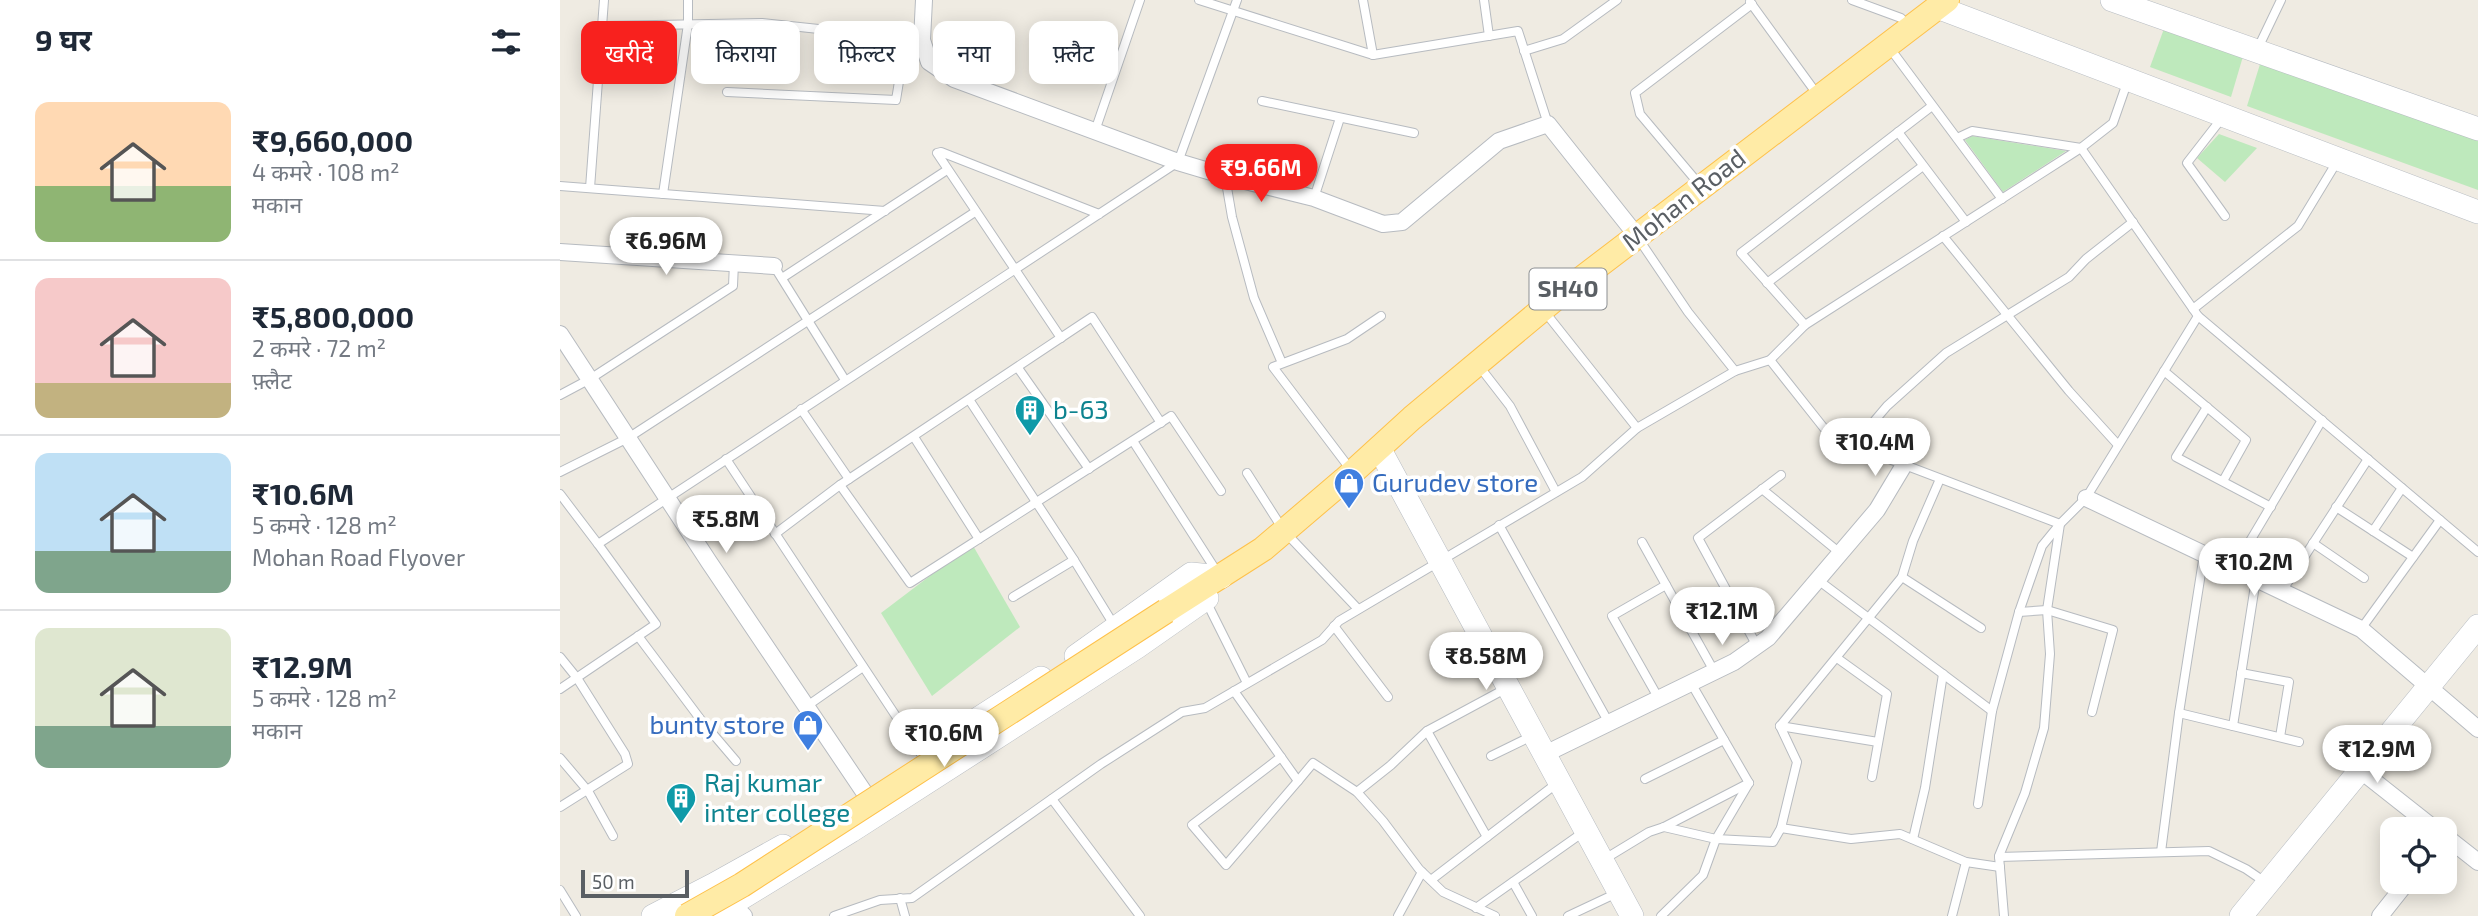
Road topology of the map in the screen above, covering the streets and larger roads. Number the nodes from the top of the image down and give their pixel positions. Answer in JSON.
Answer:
{"nodes":[{"id":1,"x":924,"y":0,"type":"edge"},
{"id":2,"x":2112,"y":0,"type":"edge"},
{"id":3,"x":1942,"y":3,"type":"edge"},
{"id":4,"x":2478,"y":129,"type":"edge"},
{"id":5,"x":2478,"y":212,"type":"edge"},
{"id":6,"x":1637,"y":236,"type":"junction"},
{"id":7,"x":560,"y":252,"type":"edge"},
{"id":8,"x":778,"y":272,"type":"road end"},
{"id":9,"x":560,"y":334,"type":"edge"},
{"id":10,"x":1379,"y":448,"type":"junction"},
{"id":11,"x":1904,"y":465,"type":"road end"},
{"id":12,"x":2087,"y":498,"type":"road end"},
{"id":13,"x":1226,"y":574,"type":"junction"},
{"id":14,"x":1202,"y":595,"type":"junction"},
{"id":15,"x":2475,"y":636,"type":"edge"},
{"id":16,"x":2428,"y":688,"type":"junction"},
{"id":17,"x":2478,"y":729,"type":"edge"},
{"id":18,"x":1539,"y":745,"type":"junction"},
{"id":19,"x":2360,"y":770,"type":"junction"},
{"id":20,"x":866,"y":795,"type":"junction"},
{"id":21,"x":2420,"y":817,"type":"edge"},
{"id":22,"x":2457,"y":845,"type":"edge"},
{"id":23,"x":2478,"y":862,"type":"edge"},
{"id":24,"x":2397,"y":894,"type":"edge"},
{"id":25,"x":694,"y":902,"type":"edge"},
{"id":26,"x":726,"y":913,"type":"edge"},
{"id":27,"x":2246,"y":914,"type":"edge"},
{"id":28,"x":653,"y":916,"type":"edge"},
{"id":29,"x":1632,"y":916,"type":"edge"},
{"id":30,"x":2379,"y":916,"type":"edge"}],
"edges":[{"from":1,"to":6,"type":"street"},
{"from":2,"to":4,"type":"street"},
{"from":3,"to":5,"type":"street"},
{"from":3,"to":6,"type":"main road","name":"Mohan Road","number":"SH40"},
{"from":6,"to":10,"type":"main road","name":"Mohan Road","number":"SH40"},
{"from":7,"to":8,"type":"street"},
{"from":9,"to":20,"type":"street"},
{"from":10,"to":13,"type":"main road","name":"Mohan Road","number":"SH40"},
{"from":10,"to":18,"type":"street"},
{"from":11,"to":18,"type":"street"},
{"from":12,"to":16,"type":"street"},
{"from":13,"to":14,"type":"main road","name":"Mohan Road","number":"SH40"},
{"from":13,"to":20,"type":"street"},
{"from":14,"to":25,"type":"main road","number":"SH40","bridge":true},
{"from":14,"to":26,"type":"street"},
{"from":15,"to":16,"type":"street"},
{"from":16,"to":17,"type":"street"},
{"from":16,"to":19,"type":"street"},
{"from":18,"to":29,"type":"street"},
{"from":19,"to":21,"type":"street"},
{"from":19,"to":27,"type":"street"},
{"from":20,"to":25,"type":"street"},
{"from":22,"to":23,"type":"street"},
{"from":24,"to":30,"type":"street"},
{"from":25,"to":26,"type":"street"},
{"from":25,"to":28,"type":"street"}]}
